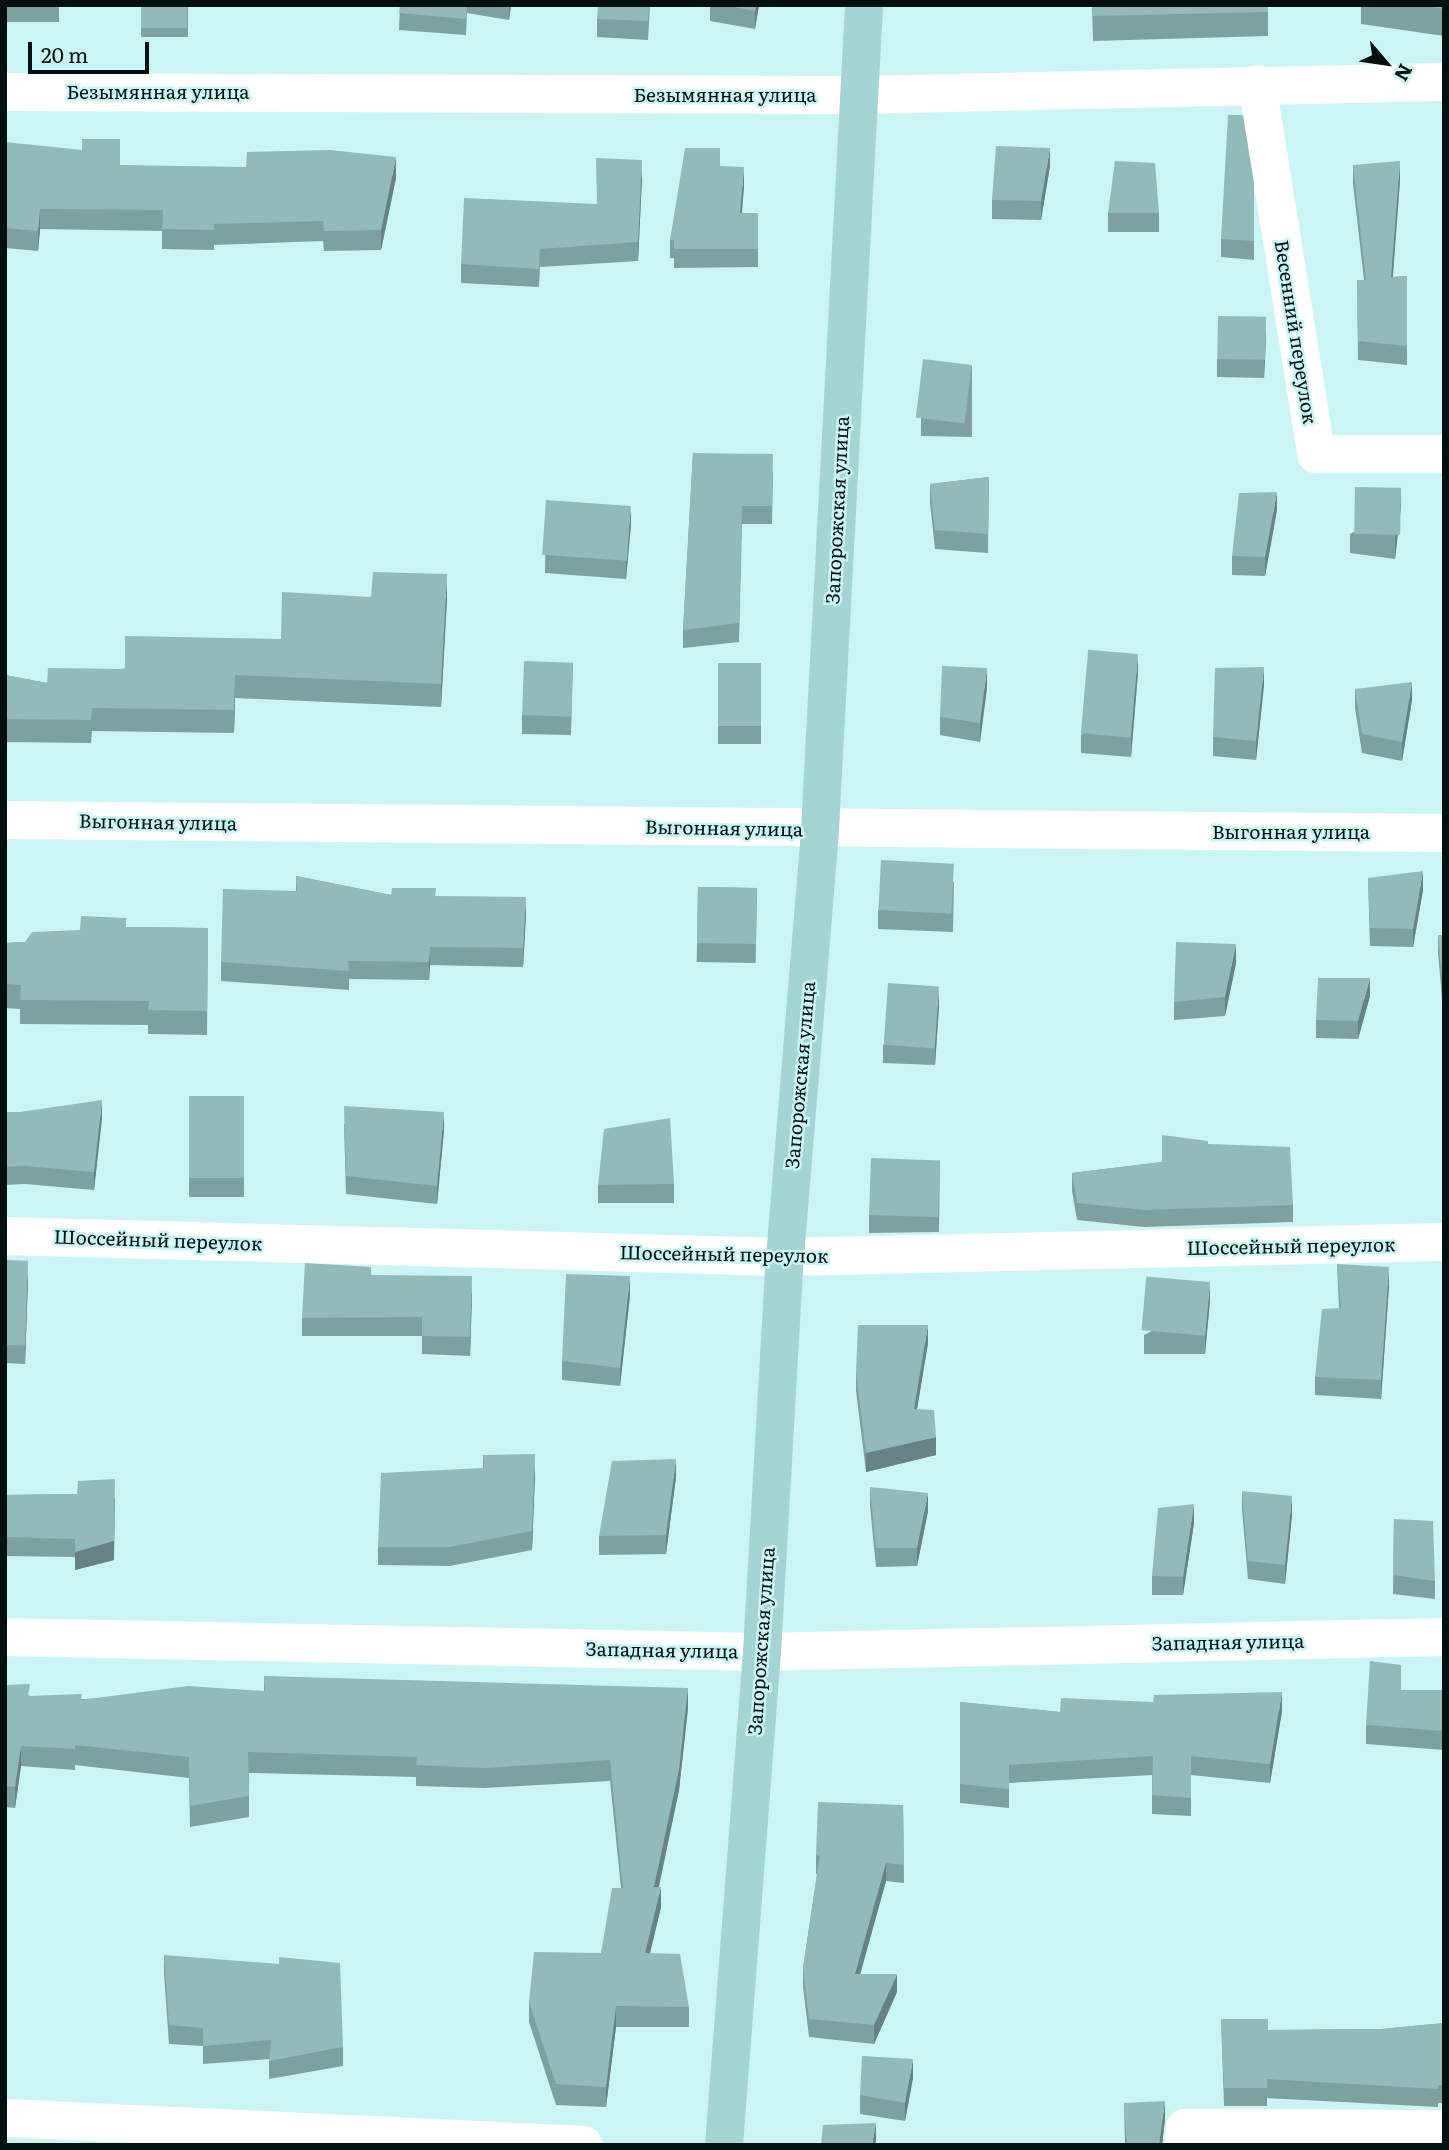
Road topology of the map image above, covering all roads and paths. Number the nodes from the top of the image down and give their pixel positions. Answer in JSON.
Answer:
{"nodes":[{"id":1,"x":864,"y":5,"type":"edge"},
{"id":2,"x":1444,"y":82,"type":"edge"},
{"id":3,"x":1257,"y":84,"type":"junction"},
{"id":4,"x":5,"y":92,"type":"edge"},
{"id":5,"x":858,"y":96,"type":"junction"},
{"id":6,"x":1444,"y":454,"type":"edge"},
{"id":7,"x":5,"y":820,"type":"edge"},
{"id":8,"x":820,"y":829,"type":"junction"},
{"id":9,"x":1444,"y":833,"type":"edge"},
{"id":10,"x":5,"y":1236,"type":"edge"},
{"id":11,"x":1444,"y":1242,"type":"edge"},
{"id":12,"x":785,"y":1257,"type":"junction"},
{"id":13,"x":5,"y":1637,"type":"edge"},
{"id":14,"x":1444,"y":1637,"type":"edge"},
{"id":15,"x":762,"y":1652,"type":"junction"},
{"id":16,"x":5,"y":2118,"type":"edge"},
{"id":17,"x":1444,"y":2129,"type":"edge"},
{"id":18,"x":583,"y":2145,"type":"edge"},
{"id":19,"x":724,"y":2145,"type":"edge"},
{"id":20,"x":1184,"y":2145,"type":"edge"}],
"edges":[{"from":1,"to":5,"type":"street","name":"Запорожская улица"},
{"from":2,"to":3,"type":"street","name":"Безымянная улица"},
{"from":3,"to":5,"type":"street","name":"Безымянная улица"},
{"from":3,"to":6,"type":"street","name":"Весенний переулок"},
{"from":4,"to":5,"type":"street","name":"Безымянная улица"},
{"from":5,"to":8,"type":"street","name":"Запорожская улица"},
{"from":7,"to":8,"type":"street","name":"Выгонная улица"},
{"from":8,"to":9,"type":"street","name":"Выгонная улица"},
{"from":8,"to":12,"type":"street","name":"Запорожская улица"},
{"from":10,"to":12,"type":"street","name":"Шоссейный переулок"},
{"from":11,"to":12,"type":"street","name":"Шоссейный переулок"},
{"from":12,"to":15,"type":"street","name":"Запорожская улица"},
{"from":13,"to":15,"type":"street","name":"Западная улица"},
{"from":14,"to":15,"type":"street","name":"Западная улица"},
{"from":15,"to":19,"type":"street","name":"Запорожская улица"},
{"from":16,"to":18,"type":"street"},
{"from":17,"to":20,"type":"street"}]}
